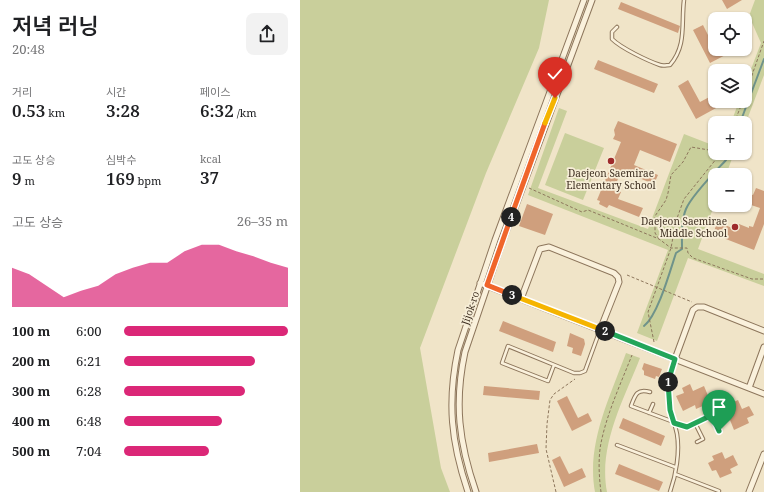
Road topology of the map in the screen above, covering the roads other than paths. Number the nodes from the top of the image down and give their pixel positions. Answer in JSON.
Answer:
{"nodes":[{"id":1,"x":584,"y":0,"type":"edge"},
{"id":2,"x":592,"y":0,"type":"edge"},
{"id":3,"x":683,"y":0,"type":"edge"},
{"id":4,"x":617,"y":27,"type":"dead end"},
{"id":5,"x":480,"y":283,"type":"junction"},
{"id":6,"x":487,"y":285,"type":"junction"},
{"id":7,"x":521,"y":299,"type":"junction"},
{"id":8,"x":600,"y":330,"type":"junction"},
{"id":9,"x":764,"y":331,"type":"edge"},
{"id":10,"x":764,"y":347,"type":"edge"},
{"id":11,"x":675,"y":359,"type":"junction"},
{"id":12,"x":554,"y":365,"type":"junction"},
{"id":13,"x":749,"y":388,"type":"junction"},
{"id":14,"x":650,"y":392,"type":"dead end"},
{"id":15,"x":764,"y":394,"type":"edge"},
{"id":16,"x":653,"y":404,"type":"dead end"},
{"id":17,"x":649,"y":413,"type":"junction"},
{"id":18,"x":674,"y":423,"type":"junction"},
{"id":19,"x":695,"y":423,"type":"junction"},
{"id":20,"x":719,"y":431,"type":"dead end"},
{"id":21,"x":697,"y":442,"type":"dead end"},
{"id":22,"x":617,"y":445,"type":"dead end"},
{"id":23,"x":764,"y":454,"type":"edge"},
{"id":24,"x":676,"y":467,"type":"junction"},
{"id":25,"x":675,"y":474,"type":"junction"},
{"id":26,"x":719,"y":491,"type":"dead end"},
{"id":27,"x":468,"y":492,"type":"edge"},
{"id":28,"x":476,"y":492,"type":"edge"},
{"id":29,"x":670,"y":492,"type":"edge"},
{"id":30,"x":749,"y":492,"type":"edge"}],
"edges":[{"from":1,"to":5,"type":"street","name":"Jijok-ro"},
{"from":2,"to":6,"type":"street","name":"Jijok-ro"},
{"from":3,"to":4,"type":"lane"},
{"from":5,"to":6,"type":"street"},
{"from":5,"to":27,"type":"street","name":"Jijok-ro"},
{"from":6,"to":7,"type":"street"},
{"from":6,"to":28,"type":"street","name":"Jijok-ro"},
{"from":7,"to":8,"type":"street"},
{"from":7,"to":8,"type":"street"},
{"from":8,"to":11,"type":"street"},
{"from":8,"to":12,"type":"lane"},
{"from":9,"to":11,"type":"street"},
{"from":10,"to":13,"type":"street"},
{"from":11,"to":13,"type":"street"},
{"from":11,"to":18,"type":"lane"},
{"from":12,"to":12,"type":"lane"},
{"from":13,"to":15,"type":"street"},
{"from":14,"to":17,"type":"lane"},
{"from":16,"to":17,"type":"lane"},
{"from":17,"to":18,"type":"lane"},
{"from":18,"to":19,"type":"lane"},
{"from":18,"to":24,"type":"lane"},
{"from":19,"to":20,"type":"lane"},
{"from":19,"to":21,"type":"lane"},
{"from":22,"to":24,"type":"lane"},
{"from":23,"to":30,"type":"street"},
{"from":24,"to":25,"type":"lane"},
{"from":25,"to":26,"type":"lane"},
{"from":25,"to":29,"type":"lane"}]}
